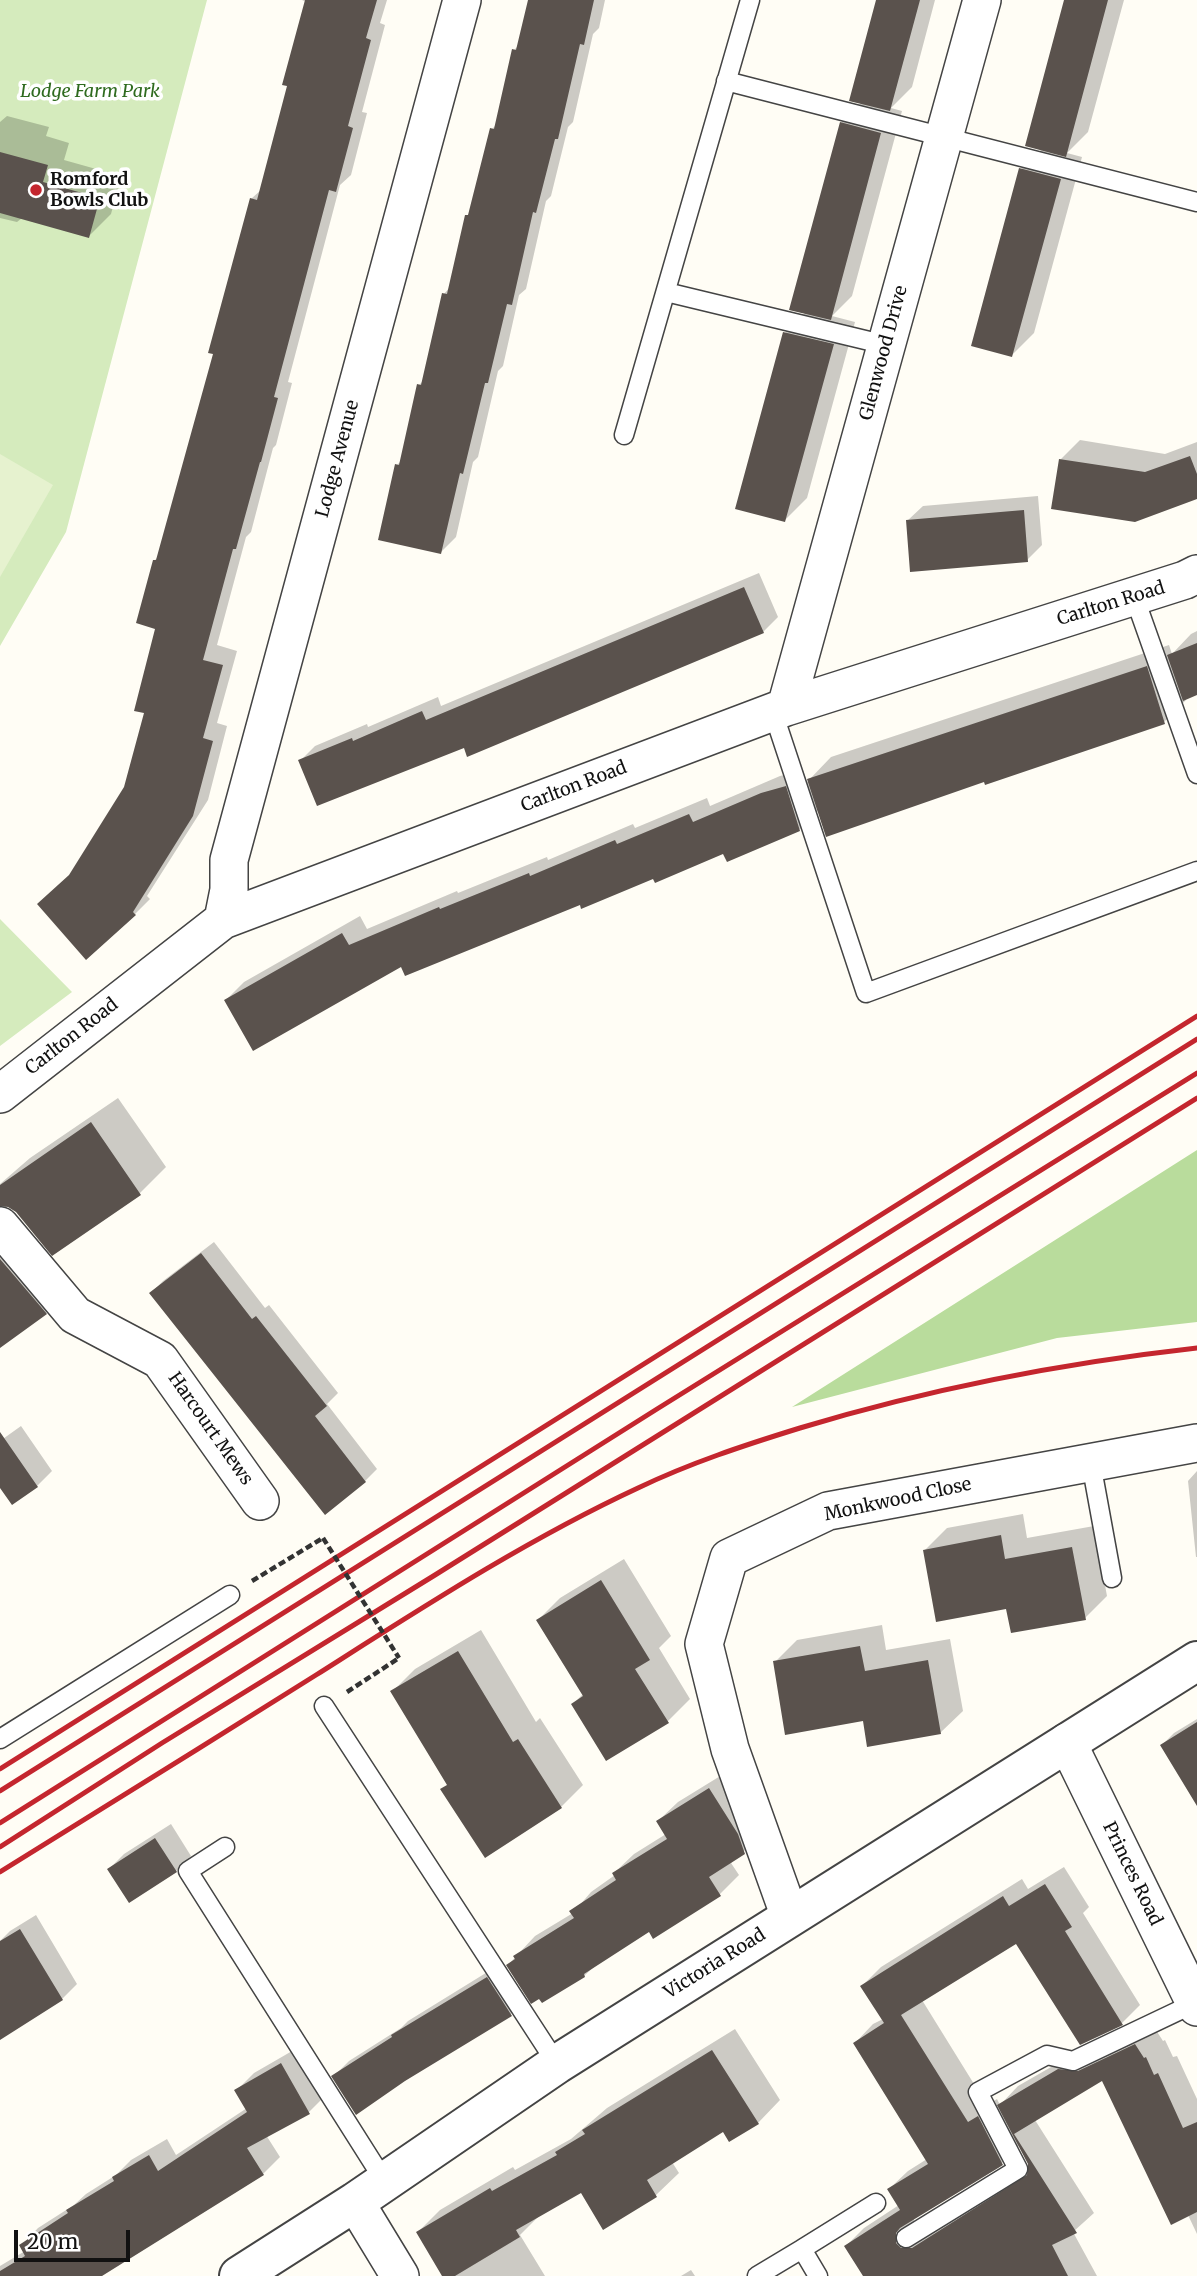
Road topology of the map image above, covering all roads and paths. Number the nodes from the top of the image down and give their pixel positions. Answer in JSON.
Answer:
{"nodes":[{"id":1,"x":462,"y":0,"type":"edge"},
{"id":2,"x":750,"y":0,"type":"edge"},
{"id":3,"x":982,"y":0,"type":"edge"},
{"id":4,"x":726,"y":81,"type":"junction"},
{"id":5,"x":944,"y":137,"type":"junction"},
{"id":6,"x":1197,"y":202,"type":"edge"},
{"id":7,"x":666,"y":292,"type":"junction"},
{"id":8,"x":886,"y":345,"type":"junction"},
{"id":9,"x":624,"y":435,"type":"dead end"},
{"id":10,"x":1197,"y":574,"type":"edge"},
{"id":11,"x":1134,"y":596,"type":"junction"},
{"id":12,"x":779,"y":710,"type":"junction"},
{"id":13,"x":1197,"y":774,"type":"edge"},
{"id":14,"x":1197,"y":871,"type":"edge"},
{"id":15,"x":223,"y":919,"type":"junction"},
{"id":16,"x":0,"y":1094,"type":"edge"},
{"id":17,"x":0,"y":1226,"type":"edge"},
{"id":18,"x":1197,"y":1443,"type":"edge"},
{"id":19,"x":1091,"y":1463,"type":"junction"},
{"id":20,"x":260,"y":1501,"type":"dead end"},
{"id":21,"x":1112,"y":1578,"type":"dead end"},
{"id":22,"x":230,"y":1595,"type":"joint"},
{"id":23,"x":1197,"y":1661,"type":"edge"},
{"id":24,"x":324,"y":1706,"type":"joint"},
{"id":25,"x":0,"y":1740,"type":"edge"},
{"id":26,"x":1067,"y":1742,"type":"junction"},
{"id":27,"x":225,"y":1847,"type":"dead end"},
{"id":28,"x":790,"y":1917,"type":"junction"},
{"id":29,"x":1196,"y":2005,"type":"edge"},
{"id":30,"x":557,"y":2064,"type":"junction"},
{"id":31,"x":370,"y":2192,"type":"junction"},
{"id":32,"x":876,"y":2203,"type":"dead end"},
{"id":33,"x":905,"y":2238,"type":"dead end"},
{"id":34,"x":802,"y":2249,"type":"junction"},
{"id":35,"x":239,"y":2276,"type":"edge"},
{"id":36,"x":400,"y":2276,"type":"edge"},
{"id":37,"x":757,"y":2276,"type":"edge"},
{"id":38,"x":818,"y":2276,"type":"edge"}],
"edges":[{"from":1,"to":15,"type":"street","name":"Lodge Avenue"},
{"from":2,"to":4,"type":"lane"},
{"from":3,"to":5,"type":"street","name":"Glenwood Drive"},
{"from":4,"to":5,"type":"lane"},
{"from":4,"to":7,"type":"lane"},
{"from":5,"to":6,"type":"lane"},
{"from":5,"to":8,"type":"street","name":"Glenwood Drive"},
{"from":7,"to":8,"type":"lane"},
{"from":7,"to":9,"type":"lane"},
{"from":8,"to":12,"type":"street","name":"Glenwood Drive"},
{"from":10,"to":11,"type":"street","name":"Carlton Road"},
{"from":11,"to":12,"type":"street","name":"Carlton Road"},
{"from":11,"to":13,"type":"lane"},
{"from":12,"to":14,"type":"lane"},
{"from":12,"to":15,"type":"street","name":"Carlton Road"},
{"from":15,"to":16,"type":"street","name":"Carlton Road"},
{"from":17,"to":20,"type":"street","name":"Harcourt Mews"},
{"from":18,"to":19,"type":"street","name":"Monkwood Close"},
{"from":19,"to":21,"type":"lane"},
{"from":19,"to":28,"type":"street","name":"Monkwood Close"},
{"from":22,"to":24,"type":"path","bridge":true},
{"from":22,"to":25,"type":"lane"},
{"from":23,"to":26,"type":"street","name":"Victoria Road"},
{"from":24,"to":30,"type":"lane"},
{"from":26,"to":28,"type":"street","name":"Victoria Road"},
{"from":26,"to":29,"type":"street","name":"Princes Road"},
{"from":27,"to":31,"type":"lane"},
{"from":28,"to":30,"type":"street","name":"Victoria Road"},
{"from":29,"to":33,"type":"lane"},
{"from":30,"to":31,"type":"street","name":"Victoria Road"},
{"from":31,"to":35,"type":"street","name":"Victoria Road"},
{"from":31,"to":36,"type":"street"},
{"from":32,"to":34,"type":"lane"},
{"from":34,"to":37,"type":"lane"},
{"from":34,"to":38,"type":"lane"}]}
